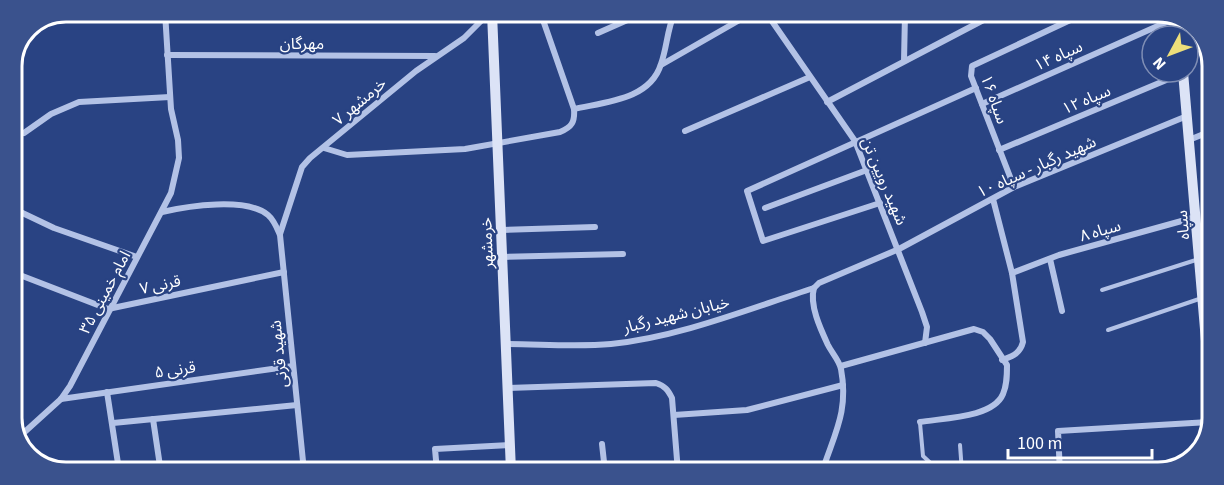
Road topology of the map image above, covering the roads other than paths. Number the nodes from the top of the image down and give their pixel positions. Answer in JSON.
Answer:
{"nodes":[{"id":1,"x":166,"y":22,"type":"edge"},
{"id":2,"x":481,"y":22,"type":"edge"},
{"id":3,"x":490,"y":22,"type":"edge"},
{"id":4,"x":544,"y":22,"type":"edge"},
{"id":5,"x":623,"y":22,"type":"edge"},
{"id":6,"x":670,"y":22,"type":"edge"},
{"id":7,"x":736,"y":22,"type":"edge"},
{"id":8,"x":773,"y":22,"type":"edge"},
{"id":9,"x":905,"y":22,"type":"edge"},
{"id":10,"x":973,"y":22,"type":"edge"},
{"id":11,"x":1066,"y":22,"type":"edge"},
{"id":12,"x":1164,"y":23,"type":"edge"},
{"id":13,"x":598,"y":33,"type":"dead end"},
{"id":14,"x":168,"y":55,"type":"junction"},
{"id":15,"x":436,"y":56,"type":"junction"},
{"id":16,"x":904,"y":62,"type":"junction"},
{"id":17,"x":661,"y":65,"type":"junction"},
{"id":18,"x":810,"y":76,"type":"junction"},
{"id":19,"x":1157,"y":84,"type":"edge"},
{"id":20,"x":1184,"y":84,"type":"edge"},
{"id":21,"x":976,"y":88,"type":"junction"},
{"id":22,"x":170,"y":97,"type":"junction"},
{"id":23,"x":827,"y":102,"type":"junction"},
{"id":24,"x":982,"y":104,"type":"junction"},
{"id":25,"x":574,"y":109,"type":"junction"},
{"id":26,"x":1187,"y":116,"type":"junction"},
{"id":27,"x":685,"y":131,"type":"dead end"},
{"id":28,"x":24,"y":133,"type":"dead end"},
{"id":29,"x":1201,"y":135,"type":"edge"},
{"id":30,"x":1189,"y":140,"type":"junction"},
{"id":31,"x":855,"y":141,"type":"junction"},
{"id":32,"x":497,"y":143,"type":"junction"},
{"id":33,"x":324,"y":148,"type":"junction"},
{"id":34,"x":999,"y":150,"type":"junction"},
{"id":35,"x":867,"y":170,"type":"junction"},
{"id":36,"x":1014,"y":187,"type":"junction"},
{"id":37,"x":993,"y":199,"type":"junction"},
{"id":38,"x":880,"y":203,"type":"junction"},
{"id":39,"x":765,"y":208,"type":"dead end"},
{"id":40,"x":162,"y":212,"type":"junction"},
{"id":41,"x":22,"y":213,"type":"edge"},
{"id":42,"x":1196,"y":217,"type":"junction"},
{"id":43,"x":595,"y":226,"type":"dead end"},
{"id":44,"x":501,"y":230,"type":"junction"},
{"id":45,"x":280,"y":235,"type":"junction"},
{"id":46,"x":1202,"y":246,"type":"edge"},
{"id":47,"x":1198,"y":247,"type":"junction"},
{"id":48,"x":899,"y":249,"type":"junction"},
{"id":49,"x":622,"y":254,"type":"dead end"},
{"id":50,"x":137,"y":257,"type":"junction"},
{"id":51,"x":502,"y":257,"type":"junction"},
{"id":52,"x":1050,"y":259,"type":"junction"},
{"id":53,"x":1199,"y":259,"type":"junction"},
{"id":54,"x":284,"y":272,"type":"junction"},
{"id":55,"x":1012,"y":273,"type":"junction"},
{"id":56,"x":1202,"y":273,"type":"edge"},
{"id":57,"x":23,"y":276,"type":"edge"},
{"id":58,"x":814,"y":288,"type":"junction"},
{"id":59,"x":1102,"y":290,"type":"dead end"},
{"id":60,"x":1202,"y":298,"type":"edge"},
{"id":61,"x":108,"y":309,"type":"junction"},
{"id":62,"x":1062,"y":311,"type":"dead end"},
{"id":63,"x":1108,"y":330,"type":"dead end"},
{"id":64,"x":925,"y":343,"type":"junction"},
{"id":65,"x":505,"y":344,"type":"junction"},
{"id":66,"x":1002,"y":360,"type":"junction"},
{"id":67,"x":293,"y":366,"type":"junction"},
{"id":68,"x":841,"y":366,"type":"junction"},
{"id":69,"x":843,"y":385,"type":"junction"},
{"id":70,"x":507,"y":388,"type":"junction"},
{"id":71,"x":107,"y":392,"type":"junction"},
{"id":72,"x":61,"y":399,"type":"junction"},
{"id":73,"x":297,"y":405,"type":"junction"},
{"id":74,"x":674,"y":415,"type":"junction"},
{"id":75,"x":153,"y":419,"type":"junction"},
{"id":76,"x":920,"y":422,"type":"joint"},
{"id":77,"x":1202,"y":422,"type":"edge"},
{"id":78,"x":113,"y":423,"type":"junction"},
{"id":79,"x":25,"y":432,"type":"edge"},
{"id":80,"x":603,"y":444,"type":"dead end"},
{"id":81,"x":510,"y":445,"type":"junction"},
{"id":82,"x":960,"y":445,"type":"dead end"},
{"id":83,"x":118,"y":462,"type":"edge"},
{"id":84,"x":159,"y":462,"type":"edge"},
{"id":85,"x":303,"y":462,"type":"edge"},
{"id":86,"x":436,"y":462,"type":"edge"},
{"id":87,"x":511,"y":462,"type":"edge"},
{"id":88,"x":604,"y":462,"type":"edge"},
{"id":89,"x":677,"y":462,"type":"edge"},
{"id":90,"x":826,"y":462,"type":"edge"},
{"id":91,"x":929,"y":462,"type":"edge"},
{"id":92,"x":961,"y":462,"type":"edge"},
{"id":93,"x":1059,"y":462,"type":"edge"}],
"edges":[{"from":1,"to":14,"type":"street"},
{"from":2,"to":15,"type":"street","name":"خرمشهر ۷"},
{"from":3,"to":32,"type":"street","name":"خرمشهر"},
{"from":4,"to":25,"type":"street"},
{"from":5,"to":13,"type":"street"},
{"from":6,"to":17,"type":"street"},
{"from":7,"to":17,"type":"street"},
{"from":8,"to":18,"type":"street","name":"شهید رویین تن"},
{"from":9,"to":16,"type":"street"},
{"from":10,"to":16,"type":"street"},
{"from":11,"to":21,"type":"street","name":"سپاه ۱۶"},
{"from":12,"to":24,"type":"street","name":"سپاه ۱۴"},
{"from":14,"to":15,"type":"street","name":"مهرگان"},
{"from":14,"to":22,"type":"street"},
{"from":15,"to":33,"type":"street","name":"خرمشهر ۷"},
{"from":16,"to":23,"type":"street"},
{"from":17,"to":25,"type":"street"},
{"from":18,"to":23,"type":"street","name":"شهید رویین تن"},
{"from":18,"to":27,"type":"street"},
{"from":19,"to":34,"type":"street","name":"سپاه ۱۲"},
{"from":20,"to":26,"type":"street","name":"سپاه"},
{"from":21,"to":24,"type":"street","name":"سپاه ۱۶"},
{"from":21,"to":31,"type":"street"},
{"from":22,"to":28,"type":"street"},
{"from":22,"to":40,"type":"street","name":"امام خمینی ۳۵"},
{"from":23,"to":31,"type":"street","name":"شهید رویین تن"},
{"from":24,"to":34,"type":"street","name":"سپاه ۱۶"},
{"from":25,"to":32,"type":"street"},
{"from":26,"to":30,"type":"street","name":"سپاه"},
{"from":26,"to":36,"type":"street","name":"شهید رگبار - سپاه ۱۰"},
{"from":29,"to":30,"type":"street"},
{"from":30,"to":42,"type":"street","name":"سپاه"},
{"from":31,"to":35,"type":"street","name":"شهید رویین تن"},
{"from":31,"to":38,"type":"street"},
{"from":32,"to":33,"type":"street"},
{"from":32,"to":44,"type":"street","name":"خرمشهر"},
{"from":33,"to":45,"type":"street","name":"خرمشهر ۷"},
{"from":34,"to":36,"type":"street","name":"سپاه ۱۶"},
{"from":35,"to":38,"type":"street","name":"شهید رویین تن"},
{"from":35,"to":39,"type":"street"},
{"from":36,"to":37,"type":"street","name":"شهید رگبار - سپاه ۱۰"},
{"from":37,"to":48,"type":"street","name":"شهید رگبار - سپاه ۱۰"},
{"from":37,"to":55,"type":"street"},
{"from":38,"to":48,"type":"street","name":"شهید رویین تن"},
{"from":40,"to":45,"type":"street"},
{"from":40,"to":50,"type":"street","name":"امام خمینی ۳۵"},
{"from":41,"to":50,"type":"street"},
{"from":42,"to":47,"type":"street","name":"سپاه"},
{"from":42,"to":52,"type":"street","name":"سپاه ۸"},
{"from":43,"to":44,"type":"street"},
{"from":44,"to":51,"type":"street","name":"خرمشهر"},
{"from":45,"to":54,"type":"street","name":"شهید قرنی"},
{"from":46,"to":47,"type":"lane"},
{"from":47,"to":53,"type":"street","name":"سپاه"},
{"from":48,"to":58,"type":"street","name":"شهید رگبار - سپاه ۱۰"},
{"from":48,"to":64,"type":"street","name":"شهید رویین تن"},
{"from":49,"to":51,"type":"street"},
{"from":50,"to":61,"type":"street","name":"امام خمینی ۳۵"},
{"from":51,"to":65,"type":"street","name":"خرمشهر"},
{"from":52,"to":55,"type":"street","name":"سپاه ۸"},
{"from":52,"to":62,"type":"street"},
{"from":53,"to":56,"type":"street","name":"سپاه"},
{"from":53,"to":59,"type":"lane"},
{"from":54,"to":61,"type":"street","name":"قرنی ۷"},
{"from":54,"to":67,"type":"street","name":"شهید قرنی"},
{"from":55,"to":66,"type":"street"},
{"from":57,"to":61,"type":"street"},
{"from":58,"to":65,"type":"street","name":"خیابان شهید رگبار"},
{"from":58,"to":68,"type":"street"},
{"from":60,"to":63,"type":"lane"},
{"from":61,"to":72,"type":"street","name":"امام خمینی ۳۵"},
{"from":64,"to":66,"type":"street"},
{"from":64,"to":68,"type":"street"},
{"from":65,"to":70,"type":"street","name":"خرمشهر"},
{"from":66,"to":76,"type":"street"},
{"from":67,"to":71,"type":"street","name":"قرنی ۵"},
{"from":67,"to":73,"type":"street","name":"شهید قرنی"},
{"from":68,"to":69,"type":"street"},
{"from":69,"to":74,"type":"street"},
{"from":69,"to":90,"type":"street"},
{"from":70,"to":74,"type":"street"},
{"from":70,"to":81,"type":"street","name":"خرمشهر"},
{"from":71,"to":72,"type":"street","name":"قرنی ۵"},
{"from":71,"to":78,"type":"street"},
{"from":72,"to":79,"type":"street","name":"امام خمینی ۳۵"},
{"from":73,"to":75,"type":"street"},
{"from":73,"to":85,"type":"street","name":"شهید قرنی"},
{"from":74,"to":89,"type":"street"},
{"from":75,"to":78,"type":"street"},
{"from":75,"to":84,"type":"street"},
{"from":76,"to":91,"type":"lane"},
{"from":77,"to":93,"type":"street"},
{"from":78,"to":83,"type":"street"},
{"from":80,"to":88,"type":"street"},
{"from":81,"to":86,"type":"street"},
{"from":81,"to":87,"type":"street","name":"خرمشهر"},
{"from":82,"to":92,"type":"lane"}]}
